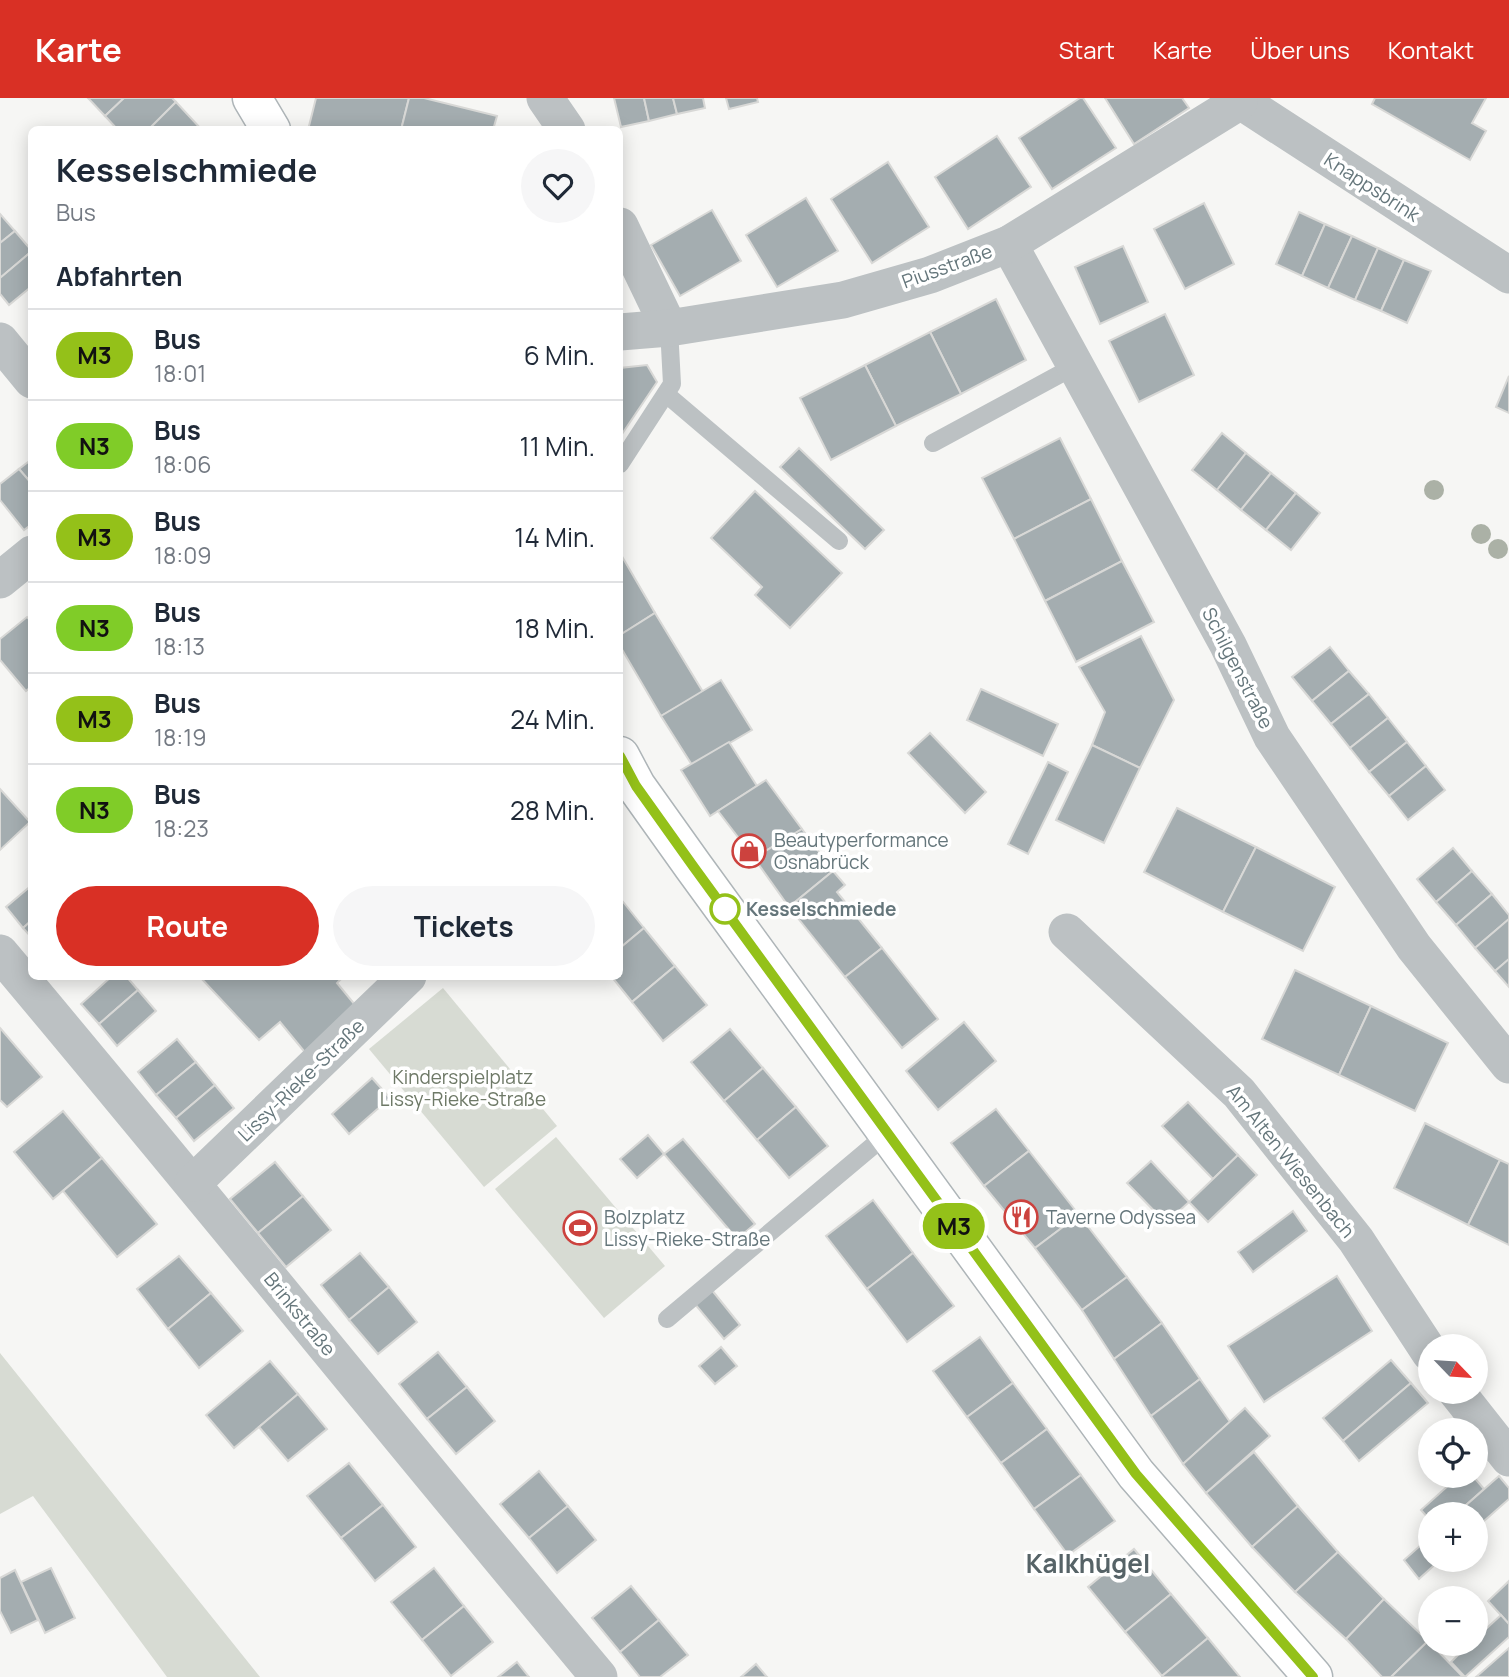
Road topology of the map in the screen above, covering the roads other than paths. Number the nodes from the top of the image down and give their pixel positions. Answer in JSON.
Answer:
{"nodes":[{"id":1,"x":252,"y":98,"type":"edge"},
{"id":2,"x":545,"y":98,"type":"edge"},
{"id":3,"x":1238,"y":100,"type":"edge"},
{"id":4,"x":269,"y":126,"type":"edge"},
{"id":5,"x":564,"y":126,"type":"edge"},
{"id":6,"x":623,"y":232,"type":"edge"},
{"id":7,"x":1009,"y":244,"type":"junction"},
{"id":8,"x":1509,"y":275,"type":"edge"},
{"id":9,"x":669,"y":328,"type":"junction"},
{"id":10,"x":623,"y":332,"type":"edge"},
{"id":11,"x":0,"y":341,"type":"edge"},
{"id":12,"x":1075,"y":366,"type":"junction"},
{"id":13,"x":28,"y":375,"type":"edge"},
{"id":14,"x":666,"y":394,"type":"junction"},
{"id":15,"x":933,"y":443,"type":"dead end"},
{"id":16,"x":623,"y":459,"type":"edge"},
{"id":17,"x":838,"y":541,"type":"dead end"},
{"id":18,"x":28,"y":557,"type":"edge"},
{"id":19,"x":0,"y":580,"type":"edge"},
{"id":20,"x":625,"y":781,"type":"edge"},
{"id":21,"x":1067,"y":932,"type":"dead end"},
{"id":22,"x":0,"y":953,"type":"edge"},
{"id":23,"x":404,"y":980,"type":"edge"},
{"id":24,"x":1509,"y":1065,"type":"edge"},
{"id":25,"x":887,"y":1134,"type":"junction"},
{"id":26,"x":193,"y":1183,"type":"junction"},
{"id":27,"x":667,"y":1319,"type":"dead end"},
{"id":28,"x":1418,"y":1335,"type":"edge"},
{"id":29,"x":1467,"y":1404,"type":"edge"},
{"id":30,"x":1509,"y":1458,"type":"edge"},
{"id":31,"x":599,"y":1677,"type":"edge"},
{"id":32,"x":1313,"y":1677,"type":"edge"}],
"edges":[{"from":1,"to":4,"type":"street"},
{"from":2,"to":5,"type":"street"},
{"from":3,"to":7,"type":"street","name":"Piusstraße"},
{"from":3,"to":8,"type":"street","name":"Knappsbrink"},
{"from":6,"to":9,"type":"street"},
{"from":7,"to":9,"type":"street","name":"Piusstraße"},
{"from":7,"to":12,"type":"street","name":"Schilgenstraße"},
{"from":9,"to":10,"type":"street","name":"Piusstraße"},
{"from":9,"to":14,"type":"lane"},
{"from":11,"to":13,"type":"street"},
{"from":12,"to":15,"type":"lane"},
{"from":12,"to":24,"type":"street","name":"Schilgenstraße"},
{"from":14,"to":16,"type":"lane"},
{"from":14,"to":17,"type":"lane"},
{"from":18,"to":19,"type":"street"},
{"from":20,"to":25,"type":"street"},
{"from":21,"to":28,"type":"street","name":"Am Alten Wiesenbach"},
{"from":22,"to":26,"type":"street","name":"Brinkstraße"},
{"from":23,"to":26,"type":"street","name":"Lissy-Rieke-Straße"},
{"from":25,"to":27,"type":"lane"},
{"from":25,"to":32,"type":"street"},
{"from":26,"to":31,"type":"street","name":"Brinkstraße"},
{"from":29,"to":30,"type":"street"}]}
